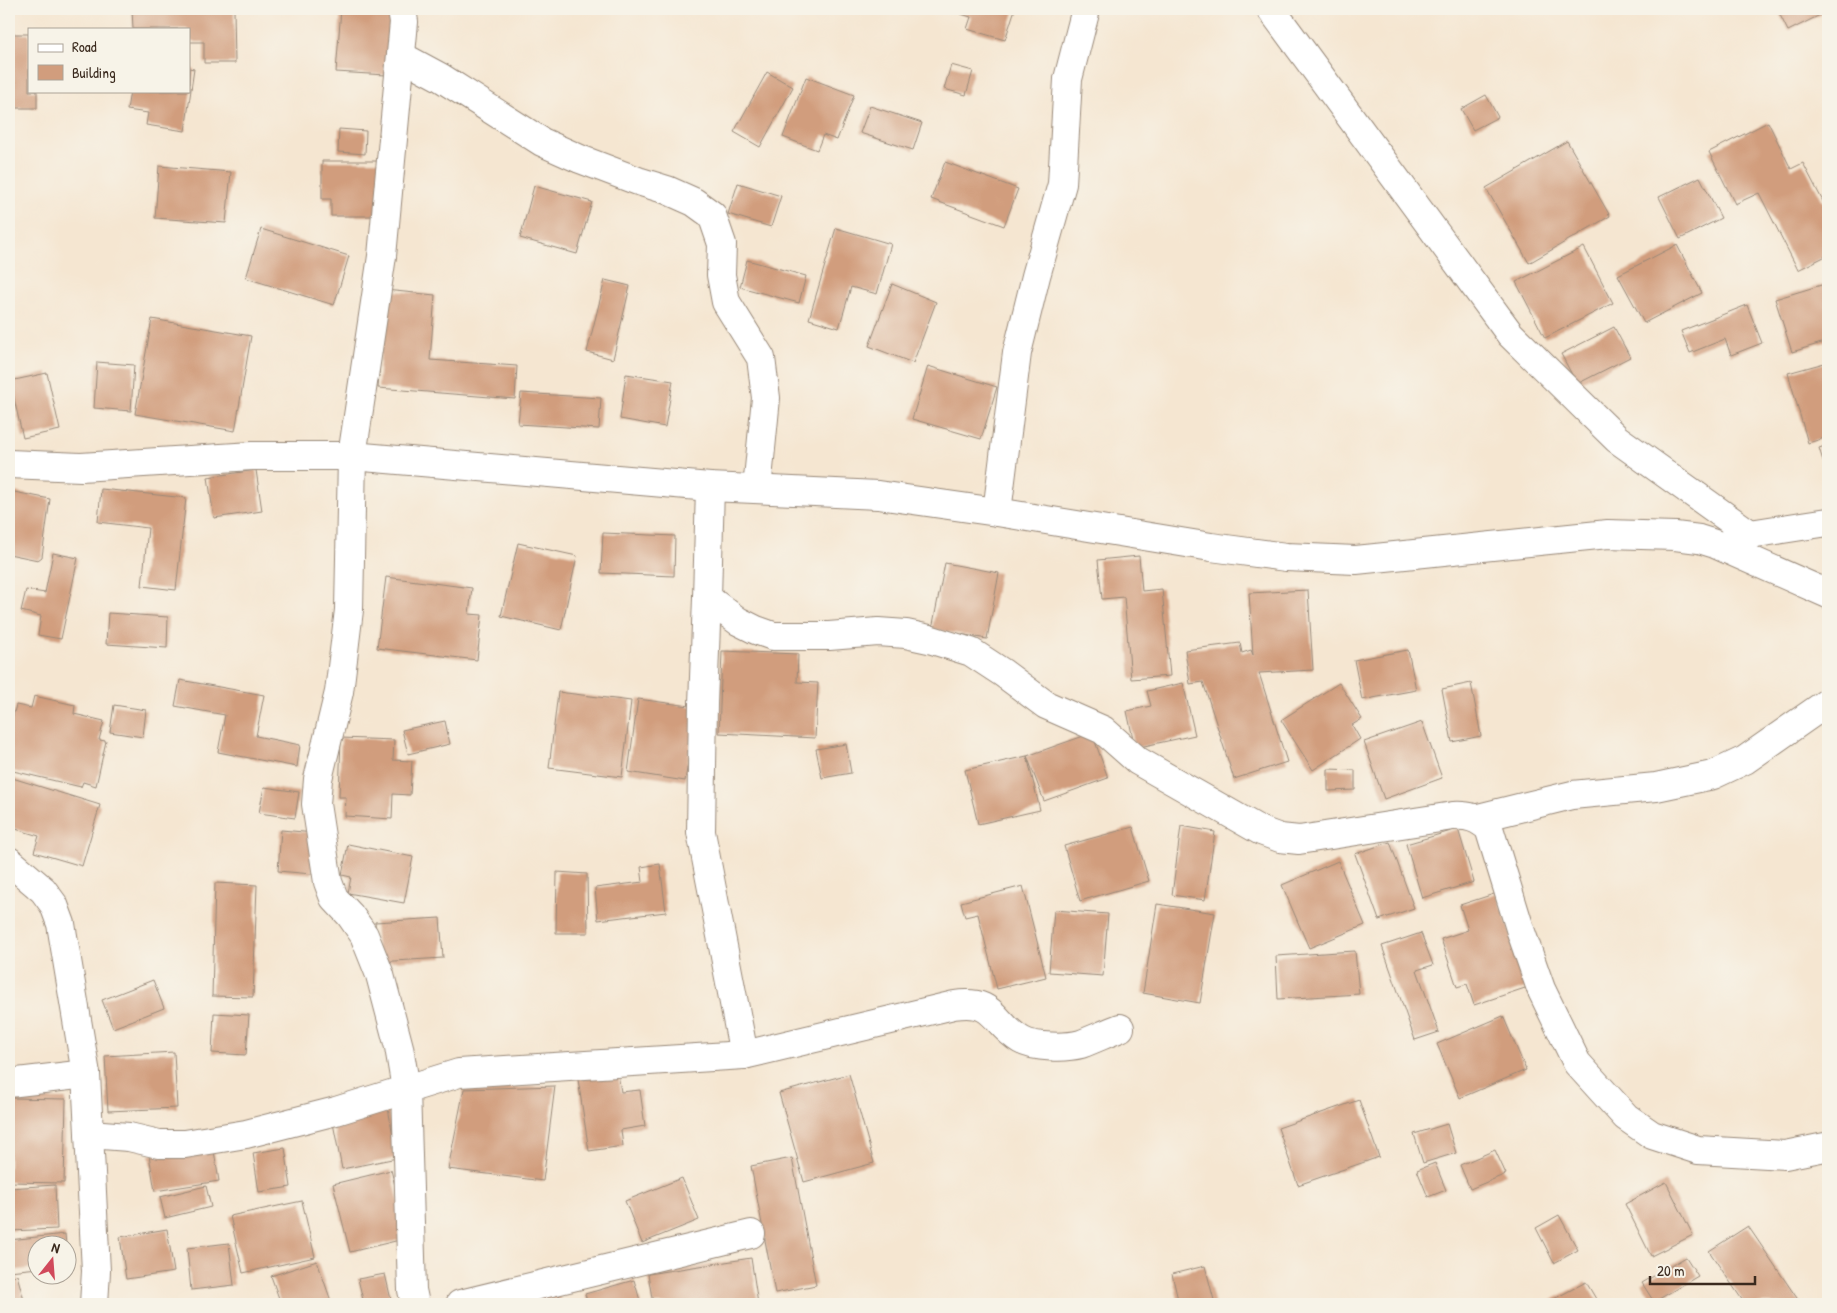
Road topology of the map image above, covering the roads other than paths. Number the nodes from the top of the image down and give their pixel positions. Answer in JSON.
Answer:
{"nodes":[{"id":1,"x":402,"y":9,"type":"edge"},
{"id":2,"x":1086,"y":9,"type":"edge"},
{"id":3,"x":1271,"y":9,"type":"edge"},
{"id":4,"x":401,"y":56,"type":"junction"},
{"id":5,"x":352,"y":456,"type":"junction"},
{"id":6,"x":9,"y":464,"type":"edge"},
{"id":7,"x":710,"y":487,"type":"junction"},
{"id":8,"x":757,"y":489,"type":"junction"},
{"id":9,"x":997,"y":512,"type":"junction"},
{"id":10,"x":1828,"y":522,"type":"edge"},
{"id":11,"x":1750,"y":534,"type":"junction"},
{"id":12,"x":1715,"y":544,"type":"junction"},
{"id":13,"x":1828,"y":594,"type":"edge"},
{"id":14,"x":708,"y":598,"type":"junction"},
{"id":15,"x":1828,"y":702,"type":"edge"},
{"id":16,"x":1478,"y":818,"type":"junction"},
{"id":17,"x":9,"y":861,"type":"edge"},
{"id":18,"x":1120,"y":1028,"type":"dead end"},
{"id":19,"x":744,"y":1055,"type":"junction"},
{"id":20,"x":86,"y":1074,"type":"junction"},
{"id":21,"x":9,"y":1083,"type":"edge"},
{"id":22,"x":406,"y":1089,"type":"junction"},
{"id":23,"x":89,"y":1134,"type":"junction"},
{"id":24,"x":1825,"y":1148,"type":"dead end"},
{"id":25,"x":751,"y":1234,"type":"dead end"},
{"id":26,"x":94,"y":1304,"type":"edge"},
{"id":27,"x":415,"y":1304,"type":"edge"},
{"id":28,"x":460,"y":1304,"type":"edge"}],
"edges":[{"from":1,"to":4,"type":"street"},
{"from":2,"to":9,"type":"street"},
{"from":3,"to":11,"type":"street"},
{"from":4,"to":5,"type":"street"},
{"from":4,"to":8,"type":"street"},
{"from":5,"to":6,"type":"street"},
{"from":5,"to":7,"type":"street"},
{"from":5,"to":22,"type":"street"},
{"from":7,"to":8,"type":"street"},
{"from":7,"to":14,"type":"street"},
{"from":8,"to":9,"type":"street"},
{"from":9,"to":12,"type":"street"},
{"from":10,"to":11,"type":"street"},
{"from":11,"to":12,"type":"street"},
{"from":12,"to":13,"type":"street"},
{"from":14,"to":16,"type":"street"},
{"from":14,"to":19,"type":"street"},
{"from":15,"to":16,"type":"street"},
{"from":16,"to":24,"type":"street"},
{"from":17,"to":20,"type":"street"},
{"from":18,"to":19,"type":"street"},
{"from":19,"to":22,"type":"street"},
{"from":20,"to":21,"type":"street"},
{"from":20,"to":23,"type":"street"},
{"from":22,"to":23,"type":"street"},
{"from":22,"to":27,"type":"street"},
{"from":23,"to":26,"type":"street"},
{"from":25,"to":28,"type":"street"}]}
